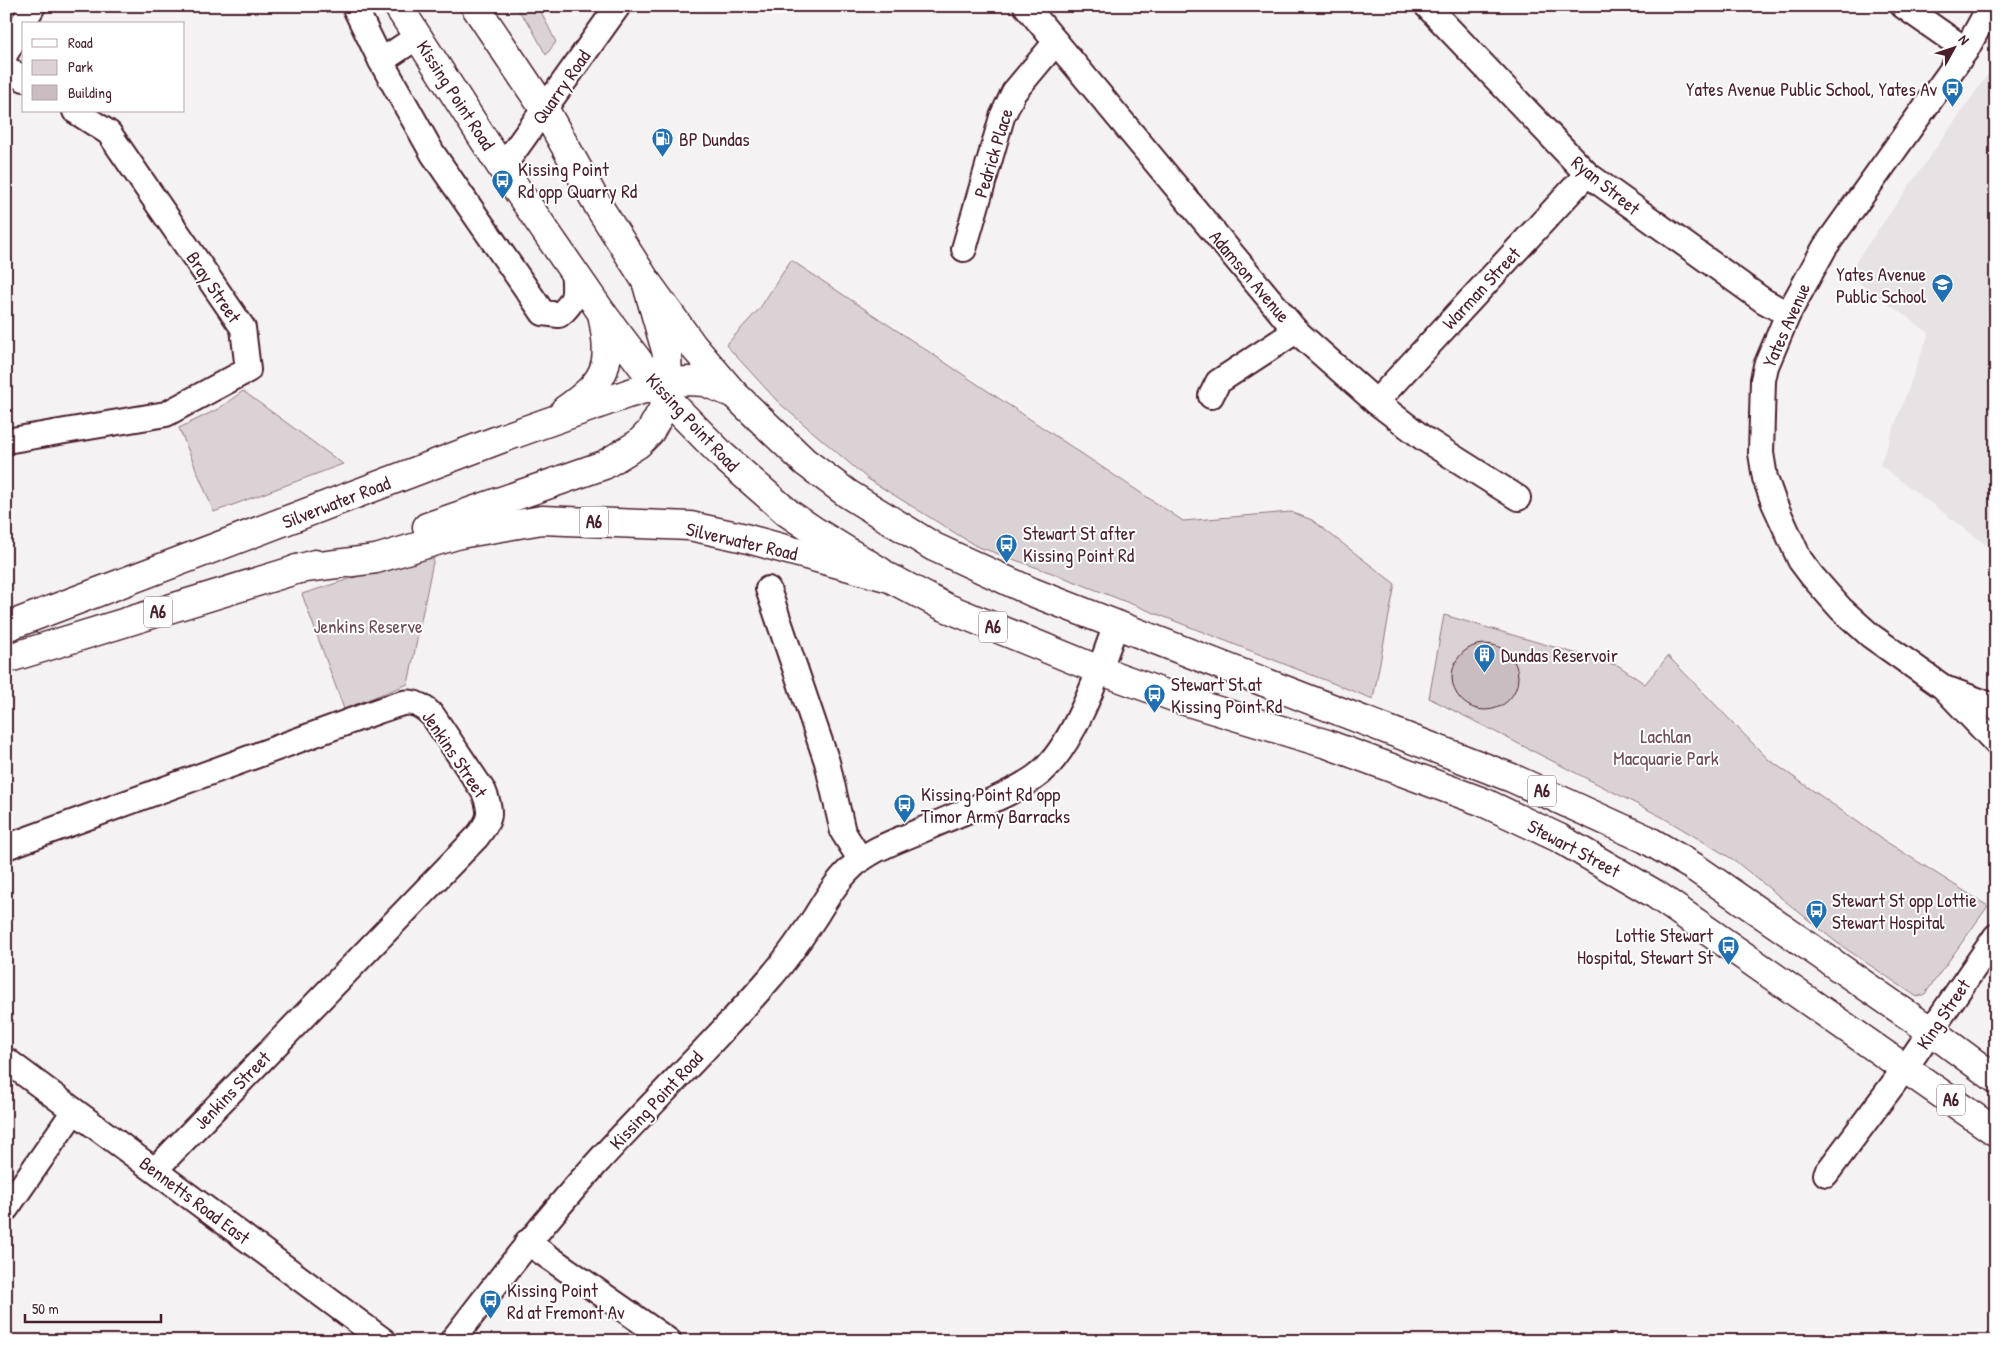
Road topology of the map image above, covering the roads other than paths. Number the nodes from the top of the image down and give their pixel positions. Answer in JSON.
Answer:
{"nodes":[{"id":1,"x":33,"y":6,"type":"edge"},
{"id":2,"x":354,"y":6,"type":"edge"},
{"id":3,"x":398,"y":6,"type":"edge"},
{"id":4,"x":475,"y":6,"type":"edge"},
{"id":5,"x":618,"y":6,"type":"edge"},
{"id":6,"x":1026,"y":6,"type":"edge"},
{"id":7,"x":1427,"y":6,"type":"edge"},
{"id":8,"x":1903,"y":6,"type":"edge"},
{"id":9,"x":1990,"y":6,"type":"edge"},
{"id":10,"x":24,"y":22,"type":"edge"},
{"id":11,"x":22,"y":25,"type":"edge"},
{"id":12,"x":418,"y":37,"type":"junction"},
{"id":13,"x":1056,"y":42,"type":"junction"},
{"id":14,"x":1966,"y":50,"type":"junction"},
{"id":15,"x":6,"y":52,"type":"edge"},
{"id":16,"x":381,"y":61,"type":"junction"},
{"id":17,"x":6,"y":68,"type":"edge"},
{"id":18,"x":22,"y":78,"type":"edge"},
{"id":19,"x":545,"y":110,"type":"junction"},
{"id":20,"x":77,"y":112,"type":"edge"},
{"id":21,"x":502,"y":168,"type":"junction"},
{"id":22,"x":1587,"y":174,"type":"junction"},
{"id":23,"x":964,"y":250,"type":"dead end"},
{"id":24,"x":573,"y":270,"type":"junction"},
{"id":25,"x":646,"y":281,"type":"junction"},
{"id":26,"x":602,"y":313,"type":"junction"},
{"id":27,"x":1788,"y":314,"type":"junction"},
{"id":28,"x":1296,"y":331,"type":"junction"},
{"id":29,"x":664,"y":389,"type":"junction"},
{"id":30,"x":734,"y":394,"type":"junction"},
{"id":31,"x":1210,"y":396,"type":"dead end"},
{"id":32,"x":1376,"y":402,"type":"junction"},
{"id":33,"x":546,"y":424,"type":"junction"},
{"id":34,"x":6,"y":441,"type":"edge"},
{"id":35,"x":1518,"y":498,"type":"dead end"},
{"id":36,"x":297,"y":570,"type":"junction"},
{"id":37,"x":890,"y":578,"type":"junction"},
{"id":38,"x":768,"y":589,"type":"dead end"},
{"id":39,"x":1116,"y":624,"type":"junction"},
{"id":40,"x":6,"y":627,"type":"edge"},
{"id":41,"x":6,"y":659,"type":"edge"},
{"id":42,"x":1099,"y":670,"type":"junction"},
{"id":43,"x":1943,"y":687,"type":"junction"},
{"id":44,"x":1996,"y":707,"type":"edge"},
{"id":45,"x":1996,"y":743,"type":"edge"},
{"id":46,"x":6,"y":847,"type":"edge"},
{"id":47,"x":860,"y":859,"type":"junction"},
{"id":48,"x":1996,"y":936,"type":"edge"},
{"id":49,"x":1931,"y":1031,"type":"junction"},
{"id":50,"x":6,"y":1060,"type":"edge"},
{"id":51,"x":1906,"y":1068,"type":"junction"},
{"id":52,"x":1996,"y":1079,"type":"edge"},
{"id":53,"x":74,"y":1111,"type":"junction"},
{"id":54,"x":1996,"y":1132,"type":"edge"},
{"id":55,"x":155,"y":1170,"type":"junction"},
{"id":56,"x":1826,"y":1174,"type":"dead end"},
{"id":57,"x":6,"y":1209,"type":"edge"},
{"id":58,"x":528,"y":1242,"type":"junction"},
{"id":59,"x":384,"y":1341,"type":"edge"},
{"id":60,"x":452,"y":1341,"type":"edge"},
{"id":61,"x":669,"y":1341,"type":"edge"}],
"edges":[{"from":1,"to":10,"type":"street"},
{"from":2,"to":16,"type":"street"},
{"from":3,"to":12,"type":"main road","name":"Kissing Point Road"},
{"from":4,"to":19,"type":"main road"},
{"from":5,"to":19,"type":"street","name":"Quarry Road"},
{"from":6,"to":13,"type":"street","name":"Adamson Avenue"},
{"from":7,"to":22,"type":"street","name":"Ryan Street"},
{"from":8,"to":14,"type":"street"},
{"from":9,"to":14,"type":"street","name":"Yates Avenue"},
{"from":11,"to":15,"type":"street"},
{"from":12,"to":16,"type":"street"},
{"from":12,"to":21,"type":"main road","name":"Kissing Point Road"},
{"from":13,"to":23,"type":"street","name":"Pedrick Place"},
{"from":13,"to":28,"type":"street","name":"Adamson Avenue"},
{"from":14,"to":27,"type":"street","name":"Yates Avenue"},
{"from":16,"to":24,"type":"street"},
{"from":17,"to":18,"type":"street"},
{"from":19,"to":21,"type":"street","name":"Quarry Road"},
{"from":19,"to":25,"type":"main road"},
{"from":20,"to":34,"type":"street","name":"Bray Street"},
{"from":21,"to":24,"type":"main road","name":"Kissing Point Road"},
{"from":22,"to":27,"type":"street","name":"Ryan Street"},
{"from":22,"to":32,"type":"street","name":"Warman Street"},
{"from":24,"to":26,"type":"main road","name":"Kissing Point Road"},
{"from":25,"to":29,"type":"main road"},
{"from":25,"to":30,"type":"main road"},
{"from":26,"to":29,"type":"main road","name":"Kissing Point Road"},
{"from":26,"to":33,"type":"main road"},
{"from":27,"to":43,"type":"street","name":"Yates Avenue"},
{"from":28,"to":31,"type":"street"},
{"from":28,"to":32,"type":"street","name":"Adamson Avenue"},
{"from":29,"to":30,"type":"main road","name":"Silverwater Road","number":"A6"},
{"from":29,"to":33,"type":"main road","name":"Silverwater Road","number":"A6"},
{"from":29,"to":36,"type":"main road","name":"Silverwater Road","number":"A6"},
{"from":29,"to":37,"type":"main road","name":"Kissing Point Road"},
{"from":30,"to":39,"type":"main road","number":"A6"},
{"from":32,"to":35,"type":"street","name":"Adamson Avenue"},
{"from":33,"to":40,"type":"main road","name":"Silverwater Road","number":"A6"},
{"from":36,"to":37,"type":"main road","name":"Silverwater Road","number":"A6"},
{"from":36,"to":41,"type":"main road","name":"Silverwater Road","number":"A6"},
{"from":37,"to":42,"type":"main road","name":"Kissing Point Road","number":"A6"},
{"from":38,"to":47,"type":"street"},
{"from":39,"to":42,"type":"street","name":"Kissing Point Road"},
{"from":39,"to":49,"type":"main road","name":"Stewart Street","number":"A6"},
{"from":42,"to":47,"type":"street","name":"Kissing Point Road"},
{"from":42,"to":51,"type":"main road","name":"Stewart Street","number":"A6"},
{"from":43,"to":44,"type":"street","name":"Yates Avenue"},
{"from":43,"to":45,"type":"street","name":"Yates Avenue"},
{"from":46,"to":55,"type":"street","name":"Jenkins Street"},
{"from":47,"to":58,"type":"street","name":"Kissing Point Road"},
{"from":48,"to":49,"type":"street","name":"King Street"},
{"from":49,"to":51,"type":"street","name":"King Street"},
{"from":49,"to":52,"type":"main road","name":"Stewart Street","number":"A6"},
{"from":50,"to":53,"type":"street","name":"Bennetts Road East"},
{"from":51,"to":54,"type":"main road","name":"Stewart Street","number":"A6"},
{"from":51,"to":56,"type":"street","name":"King Street"},
{"from":53,"to":55,"type":"street","name":"Bennetts Road East"},
{"from":53,"to":57,"type":"street"},
{"from":55,"to":59,"type":"street","name":"Bennetts Road East"},
{"from":58,"to":60,"type":"street","name":"Kissing Point Road"},
{"from":58,"to":61,"type":"street"}]}
